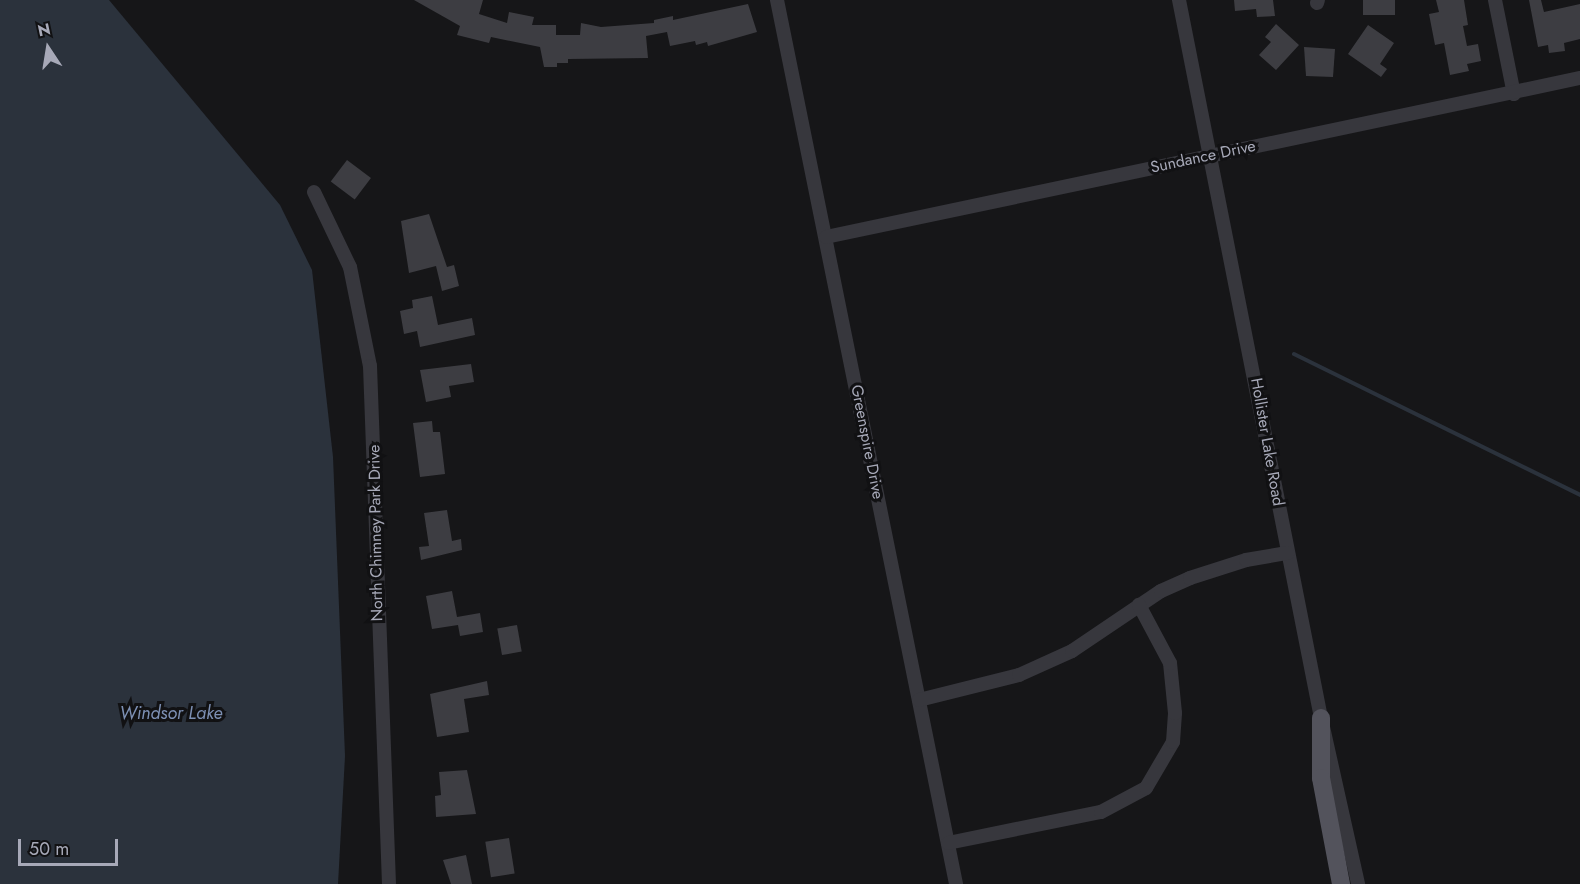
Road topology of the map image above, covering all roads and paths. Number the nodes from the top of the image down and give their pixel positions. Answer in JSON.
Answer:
{"nodes":[{"id":1,"x":777,"y":0,"type":"edge"},
{"id":2,"x":1179,"y":0,"type":"edge"},
{"id":3,"x":1495,"y":0,"type":"edge"},
{"id":4,"x":1580,"y":78,"type":"edge"},
{"id":5,"x":1514,"y":94,"type":"junction"},
{"id":6,"x":1211,"y":156,"type":"junction"},
{"id":7,"x":314,"y":192,"type":"dead end"},
{"id":8,"x":826,"y":237,"type":"junction"},
{"id":9,"x":1287,"y":553,"type":"junction"},
{"id":10,"x":1139,"y":605,"type":"junction"},
{"id":11,"x":919,"y":700,"type":"junction"},
{"id":12,"x":1320,"y":718,"type":"junction"},
{"id":13,"x":948,"y":843,"type":"junction"},
{"id":14,"x":389,"y":884,"type":"edge"},
{"id":15,"x":956,"y":884,"type":"edge"},
{"id":16,"x":1341,"y":884,"type":"edge"},
{"id":17,"x":1358,"y":884,"type":"edge"}],
"edges":[{"from":1,"to":8,"type":"street","name":"Greenspire Drive"},
{"from":2,"to":6,"type":"street","name":"Hollister Lake Road"},
{"from":3,"to":5,"type":"street"},
{"from":4,"to":5,"type":"street","name":"Sundance Drive"},
{"from":5,"to":6,"type":"street","name":"Sundance Drive"},
{"from":6,"to":8,"type":"street","name":"Sundance Drive"},
{"from":6,"to":9,"type":"street","name":"Hollister Lake Road"},
{"from":7,"to":14,"type":"street","name":"North Chimney Park Drive"},
{"from":8,"to":11,"type":"street","name":"Greenspire Drive"},
{"from":9,"to":10,"type":"street"},
{"from":9,"to":12,"type":"street","name":"Hollister Lake Road"},
{"from":10,"to":11,"type":"street"},
{"from":10,"to":13,"type":"street"},
{"from":11,"to":13,"type":"street","name":"Greenspire Drive"},
{"from":12,"to":16,"type":"main road"},
{"from":12,"to":17,"type":"street","name":"Hollister Lake Road"},
{"from":13,"to":15,"type":"street","name":"Greenspire Drive"}]}
